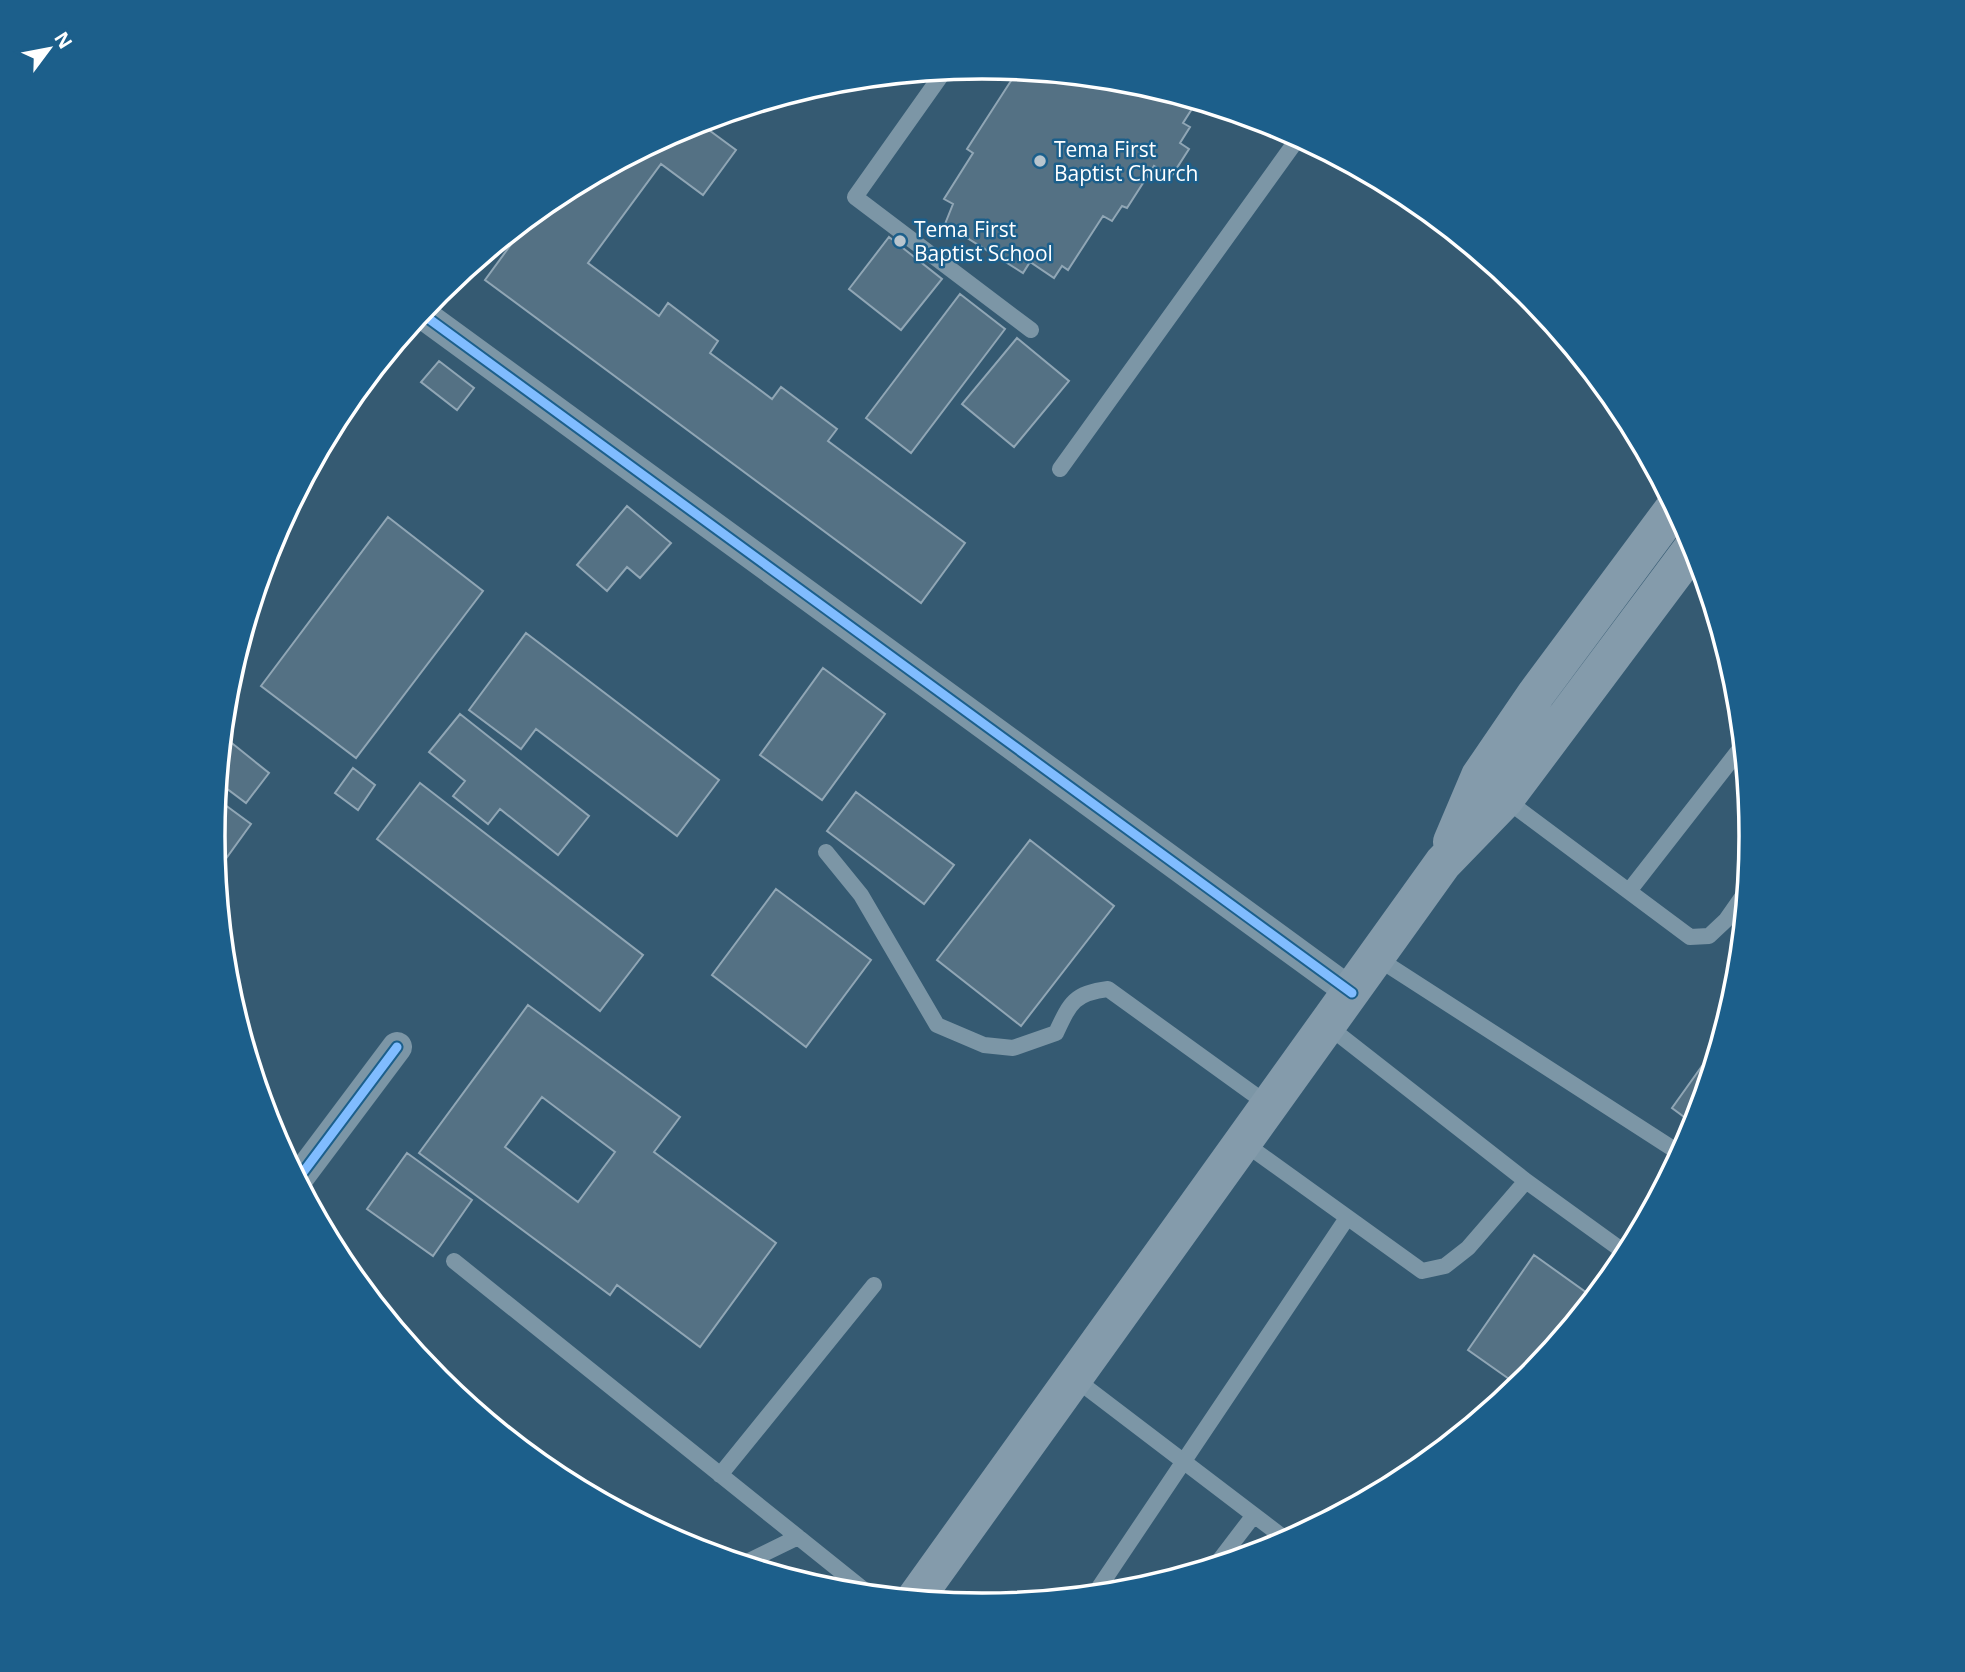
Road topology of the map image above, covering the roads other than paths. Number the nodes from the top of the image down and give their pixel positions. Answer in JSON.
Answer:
{"nodes":[{"id":1,"x":938,"y":80,"type":"edge"},
{"id":2,"x":1293,"y":146,"type":"edge"},
{"id":3,"x":430,"y":319,"type":"edge"},
{"id":4,"x":1031,"y":330,"type":"dead end"},
{"id":5,"x":1060,"y":470,"type":"dead end"},
{"id":6,"x":1669,"y":516,"type":"edge"},
{"id":7,"x":1686,"y":556,"type":"edge"},
{"id":8,"x":1735,"y":755,"type":"edge"},
{"id":9,"x":1492,"y":788,"type":"junction"},
{"id":10,"x":826,"y":852,"type":"dead end"},
{"id":11,"x":1629,"y":891,"type":"junction"},
{"id":12,"x":1736,"y":906,"type":"edge"},
{"id":13,"x":1377,"y":958,"type":"junction"},
{"id":14,"x":1352,"y":993,"type":"junction"},
{"id":15,"x":1328,"y":1026,"type":"junction"},
{"id":16,"x":397,"y":1047,"type":"dead end"},
{"id":17,"x":1270,"y":1106,"type":"junction"},
{"id":18,"x":1244,"y":1143,"type":"junction"},
{"id":19,"x":1672,"y":1148,"type":"edge"},
{"id":20,"x":303,"y":1172,"type":"edge"},
{"id":21,"x":1526,"y":1181,"type":"junction"},
{"id":22,"x":1346,"y":1218,"type":"junction"},
{"id":23,"x":1618,"y":1247,"type":"edge"},
{"id":24,"x":454,"y":1261,"type":"dead end"},
{"id":25,"x":874,"y":1285,"type":"dead end"},
{"id":26,"x":1074,"y":1378,"type":"junction"},
{"id":27,"x":1185,"y":1462,"type":"junction"},
{"id":28,"x":720,"y":1475,"type":"junction"},
{"id":29,"x":1254,"y":1516,"type":"junction"},
{"id":30,"x":1278,"y":1533,"type":"edge"},
{"id":31,"x":798,"y":1537,"type":"junction"},
{"id":32,"x":1225,"y":1553,"type":"edge"},
{"id":33,"x":755,"y":1558,"type":"edge"},
{"id":34,"x":854,"y":1582,"type":"edge"},
{"id":35,"x":1102,"y":1584,"type":"edge"},
{"id":36,"x":921,"y":1591,"type":"edge"}],
"edges":[{"from":1,"to":4,"type":"lane"},
{"from":2,"to":5,"type":"lane"},
{"from":3,"to":14,"type":"street"},
{"from":6,"to":9,"type":"main road"},
{"from":7,"to":9,"type":"main road"},
{"from":8,"to":11,"type":"lane"},
{"from":9,"to":11,"type":"lane"},
{"from":9,"to":13,"type":"main road"},
{"from":10,"to":17,"type":"lane"},
{"from":11,"to":12,"type":"lane"},
{"from":13,"to":14,"type":"main road"},
{"from":13,"to":19,"type":"lane"},
{"from":14,"to":15,"type":"main road"},
{"from":15,"to":17,"type":"main road"},
{"from":15,"to":21,"type":"lane"},
{"from":16,"to":20,"type":"street"},
{"from":17,"to":18,"type":"main road"},
{"from":18,"to":22,"type":"lane"},
{"from":18,"to":26,"type":"main road"},
{"from":21,"to":22,"type":"lane"},
{"from":21,"to":23,"type":"lane"},
{"from":22,"to":27,"type":"lane"},
{"from":24,"to":28,"type":"lane"},
{"from":25,"to":28,"type":"lane"},
{"from":26,"to":27,"type":"lane"},
{"from":26,"to":36,"type":"main road"},
{"from":27,"to":29,"type":"lane"},
{"from":27,"to":35,"type":"lane"},
{"from":28,"to":31,"type":"lane"},
{"from":29,"to":30,"type":"lane"},
{"from":29,"to":32,"type":"lane"},
{"from":31,"to":33,"type":"lane"},
{"from":31,"to":34,"type":"lane"}]}
